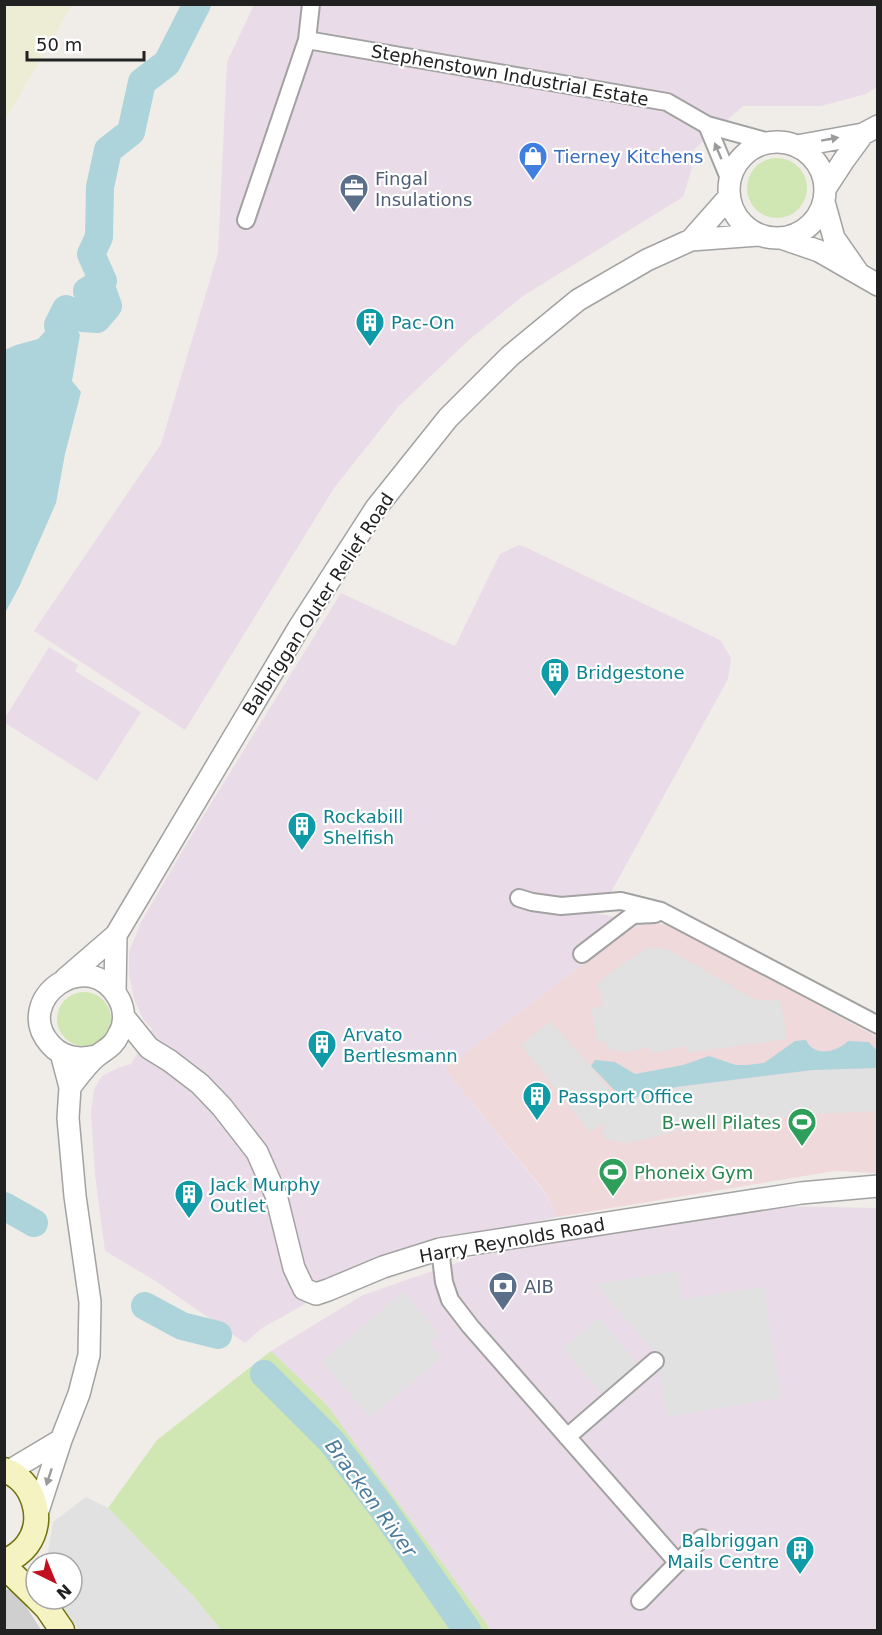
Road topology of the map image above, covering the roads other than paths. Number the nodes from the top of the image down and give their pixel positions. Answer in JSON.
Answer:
{"nodes":[{"id":1,"x":311,"y":4,"type":"edge"},
{"id":2,"x":307,"y":40,"type":"junction"},
{"id":3,"x":707,"y":125,"type":"junction"},
{"id":4,"x":870,"y":130,"type":"edge"},
{"id":5,"x":769,"y":142,"type":"junction"},
{"id":6,"x":797,"y":146,"type":"junction"},
{"id":7,"x":729,"y":188,"type":"junction"},
{"id":8,"x":824,"y":196,"type":"junction"},
{"id":9,"x":246,"y":220,"type":"dead end"},
{"id":10,"x":758,"y":235,"type":"junction"},
{"id":11,"x":781,"y":238,"type":"junction"},
{"id":12,"x":691,"y":240,"type":"junction"},
{"id":13,"x":869,"y":281,"type":"edge"},
{"id":14,"x":519,"y":898,"type":"dead end"},
{"id":15,"x":664,"y":914,"type":"junction"},
{"id":16,"x":116,"y":935,"type":"junction"},
{"id":17,"x":582,"y":954,"type":"dead end"},
{"id":18,"x":65,"y":979,"type":"junction"},
{"id":19,"x":114,"y":991,"type":"junction"},
{"id":20,"x":124,"y":1017,"type":"junction"},
{"id":21,"x":878,"y":1025,"type":"edge"},
{"id":22,"x":149,"y":1048,"type":"junction"},
{"id":23,"x":60,"y":1053,"type":"junction"},
{"id":24,"x":102,"y":1053,"type":"junction"},
{"id":25,"x":70,"y":1087,"type":"junction"},
{"id":26,"x":878,"y":1186,"type":"edge"},
{"id":27,"x":440,"y":1249,"type":"junction"},
{"id":28,"x":655,"y":1361,"type":"dead end"},
{"id":29,"x":567,"y":1437,"type":"junction"},
{"id":30,"x":61,"y":1440,"type":"junction"},
{"id":31,"x":7,"y":1470,"type":"edge"},
{"id":32,"x":36,"y":1522,"type":"junction"},
{"id":33,"x":702,"y":1538,"type":"dead end"},
{"id":34,"x":37,"y":1551,"type":"edge"},
{"id":35,"x":678,"y":1563,"type":"junction"},
{"id":36,"x":4,"y":1564,"type":"edge"},
{"id":37,"x":24,"y":1583,"type":"edge"},
{"id":38,"x":640,"y":1601,"type":"dead end"},
{"id":39,"x":49,"y":1611,"type":"edge"},
{"id":40,"x":62,"y":1630,"type":"edge"}],
"edges":[{"from":1,"to":2,"type":"street"},
{"from":2,"to":3,"type":"street","name":"Stephenstown Industrial Estate"},
{"from":2,"to":9,"type":"street"},
{"from":3,"to":5,"type":"street","name":"Stephenstown Industrial Estate"},
{"from":7,"to":3,"type":"street","one_way":true},
{"from":6,"to":4,"type":"street","one_way":true},
{"from":4,"to":8,"type":"street"},
{"from":5,"to":6,"type":"street"},
{"from":5,"to":7,"type":"street"},
{"from":6,"to":8,"type":"street"},
{"from":7,"to":10,"type":"street"},
{"from":7,"to":12,"type":"street","name":"Balbriggan Outer Relief Road"},
{"from":8,"to":11,"type":"street"},
{"from":8,"to":13,"type":"street"},
{"from":10,"to":11,"type":"street"},
{"from":10,"to":12,"type":"street","name":"Balbriggan Outer Relief Road"},
{"from":11,"to":13,"type":"street"},
{"from":12,"to":16,"type":"street","name":"Balbriggan Outer Relief Road"},
{"from":14,"to":15,"type":"street"},
{"from":15,"to":17,"type":"street"},
{"from":15,"to":21,"type":"street"},
{"from":16,"to":18,"type":"street","name":"Balbriggan Outer Relief Road"},
{"from":16,"to":19,"type":"street","name":"Balbriggan Outer Relief Road"},
{"from":18,"to":19,"type":"street"},
{"from":18,"to":23,"type":"street"},
{"from":19,"to":20,"type":"street"},
{"from":20,"to":22,"type":"street","name":"Harry Reynolds Road"},
{"from":20,"to":24,"type":"street"},
{"from":22,"to":24,"type":"street"},
{"from":22,"to":27,"type":"street","name":"Harry Reynolds Road"},
{"from":23,"to":24,"type":"street"},
{"from":23,"to":25,"type":"street"},
{"from":24,"to":25,"type":"street"},
{"from":25,"to":30,"type":"street"},
{"from":26,"to":27,"type":"street","name":"Harry Reynolds Road"},
{"from":27,"to":29,"type":"street"},
{"from":28,"to":29,"type":"street"},
{"from":29,"to":35,"type":"street"},
{"from":30,"to":31,"type":"street"},
{"from":30,"to":32,"type":"street","one_way":true},
{"from":31,"to":32,"type":"main road"},
{"from":32,"to":34,"type":"main road"},
{"from":32,"to":36,"type":"main road"},
{"from":33,"to":35,"type":"street"},
{"from":35,"to":38,"type":"street"},
{"from":36,"to":37,"type":"main road"},
{"from":39,"to":40,"type":"main road"}]}
